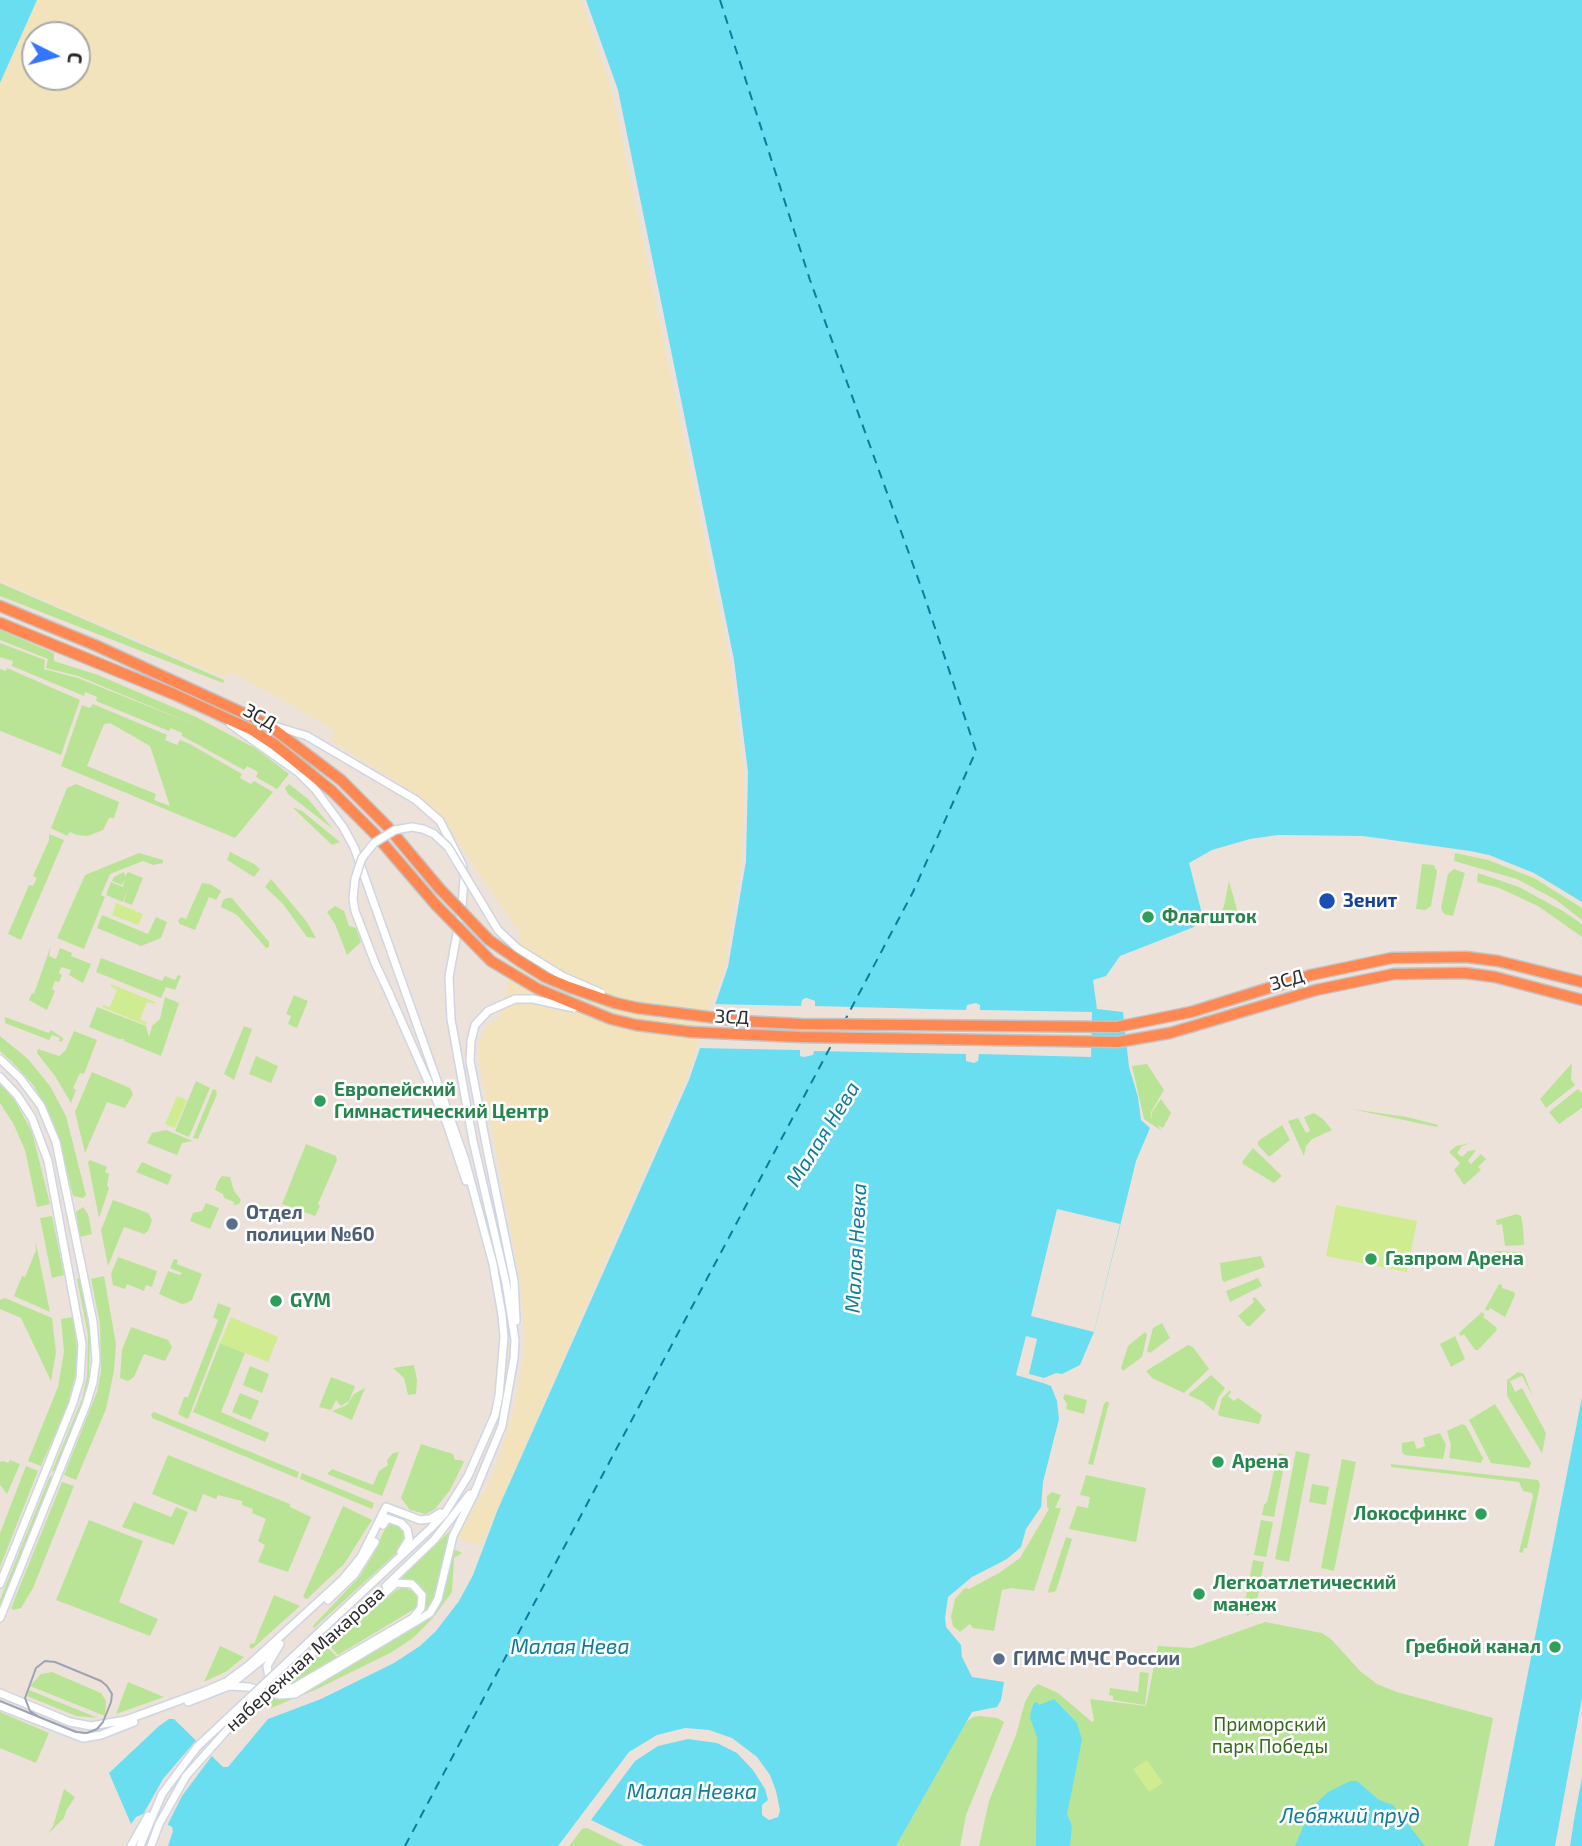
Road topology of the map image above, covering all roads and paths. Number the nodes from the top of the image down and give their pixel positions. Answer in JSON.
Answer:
{"nodes":[{"id":1,"x":0,"y":606,"type":"edge"},
{"id":2,"x":0,"y":622,"type":"edge"},
{"id":3,"x":219,"y":715,"type":"junction"},
{"id":4,"x":267,"y":724,"type":"junction"},
{"id":5,"x":1582,"y":982,"type":"edge"},
{"id":6,"x":1582,"y":1000,"type":"edge"},
{"id":7,"x":637,"y":1008,"type":"junction"},
{"id":8,"x":584,"y":1010,"type":"junction"},
{"id":9,"x":0,"y":1059,"type":"edge"},
{"id":10,"x":0,"y":1077,"type":"edge"},
{"id":11,"x":60,"y":1158,"type":"junction"},
{"id":12,"x":48,"y":1161,"type":"junction"},
{"id":13,"x":478,"y":1211,"type":"junction"},
{"id":14,"x":75,"y":1235,"type":"junction"},
{"id":15,"x":62,"y":1238,"type":"junction"},
{"id":16,"x":515,"y":1339,"type":"junction"},
{"id":17,"x":477,"y":1485,"type":"junction"},
{"id":18,"x":451,"y":1503,"type":"junction"},
{"id":19,"x":392,"y":1567,"type":"junction"},
{"id":20,"x":0,"y":1584,"type":"edge"},
{"id":21,"x":356,"y":1613,"type":"junction"},
{"id":22,"x":0,"y":1618,"type":"edge"},
{"id":23,"x":280,"y":1644,"type":"junction"},
{"id":24,"x":229,"y":1686,"type":"junction"},
{"id":25,"x":0,"y":1693,"type":"edge"},
{"id":26,"x":0,"y":1706,"type":"edge"},
{"id":27,"x":162,"y":1794,"type":"junction"},
{"id":28,"x":131,"y":1846,"type":"edge"},
{"id":29,"x":140,"y":1846,"type":"edge"},
{"id":30,"x":151,"y":1846,"type":"edge"}],
"edges":[{"from":1,"to":4,"type":"highway","name":"ЗСД"},
{"from":2,"to":3,"type":"highway","name":"ЗСД"},
{"from":3,"to":8,"type":"highway","name":"ЗСД","bridge":true},
{"from":3,"to":13,"type":"main road"},
{"from":4,"to":7,"type":"highway","name":"ЗСД","bridge":true},
{"from":4,"to":16,"type":"main road"},
{"from":5,"to":7,"type":"highway","name":"ЗСД"},
{"from":6,"to":8,"type":"highway","name":"ЗСД","bridge":true},
{"from":7,"to":13,"type":"main road","bridge":true},
{"from":8,"to":16,"type":"main road","bridge":true},
{"from":9,"to":11,"type":"main road"},
{"from":10,"to":12,"type":"main road"},
{"from":11,"to":12,"type":"main road"},
{"from":11,"to":14,"type":"main road"},
{"from":12,"to":15,"type":"main road"},
{"from":13,"to":18,"type":"main road","name":"набережная Макарова"},
{"from":14,"to":15,"type":"main road"},
{"from":14,"to":22,"type":"main road"},
{"from":15,"to":20,"type":"main road"},
{"from":16,"to":17,"type":"main road"},
{"from":17,"to":21,"type":"main road","name":"набережная Макарова"},
{"from":17,"to":24,"type":"main road"},
{"from":18,"to":19,"type":"main road","name":"набережная Макарова"},
{"from":18,"to":25,"type":"main road"},
{"from":19,"to":23,"type":"main road"},
{"from":19,"to":27,"type":"main road","name":"набережная Макарова","bridge":true},
{"from":21,"to":23,"type":"main road"},
{"from":21,"to":30,"type":"main road","name":"набережная Макарова","bridge":true},
{"from":23,"to":24,"type":"main road"},
{"from":24,"to":26,"type":"main road"},
{"from":27,"to":28,"type":"main road"},
{"from":27,"to":29,"type":"main road","name":"набережная Макарова"}]}
